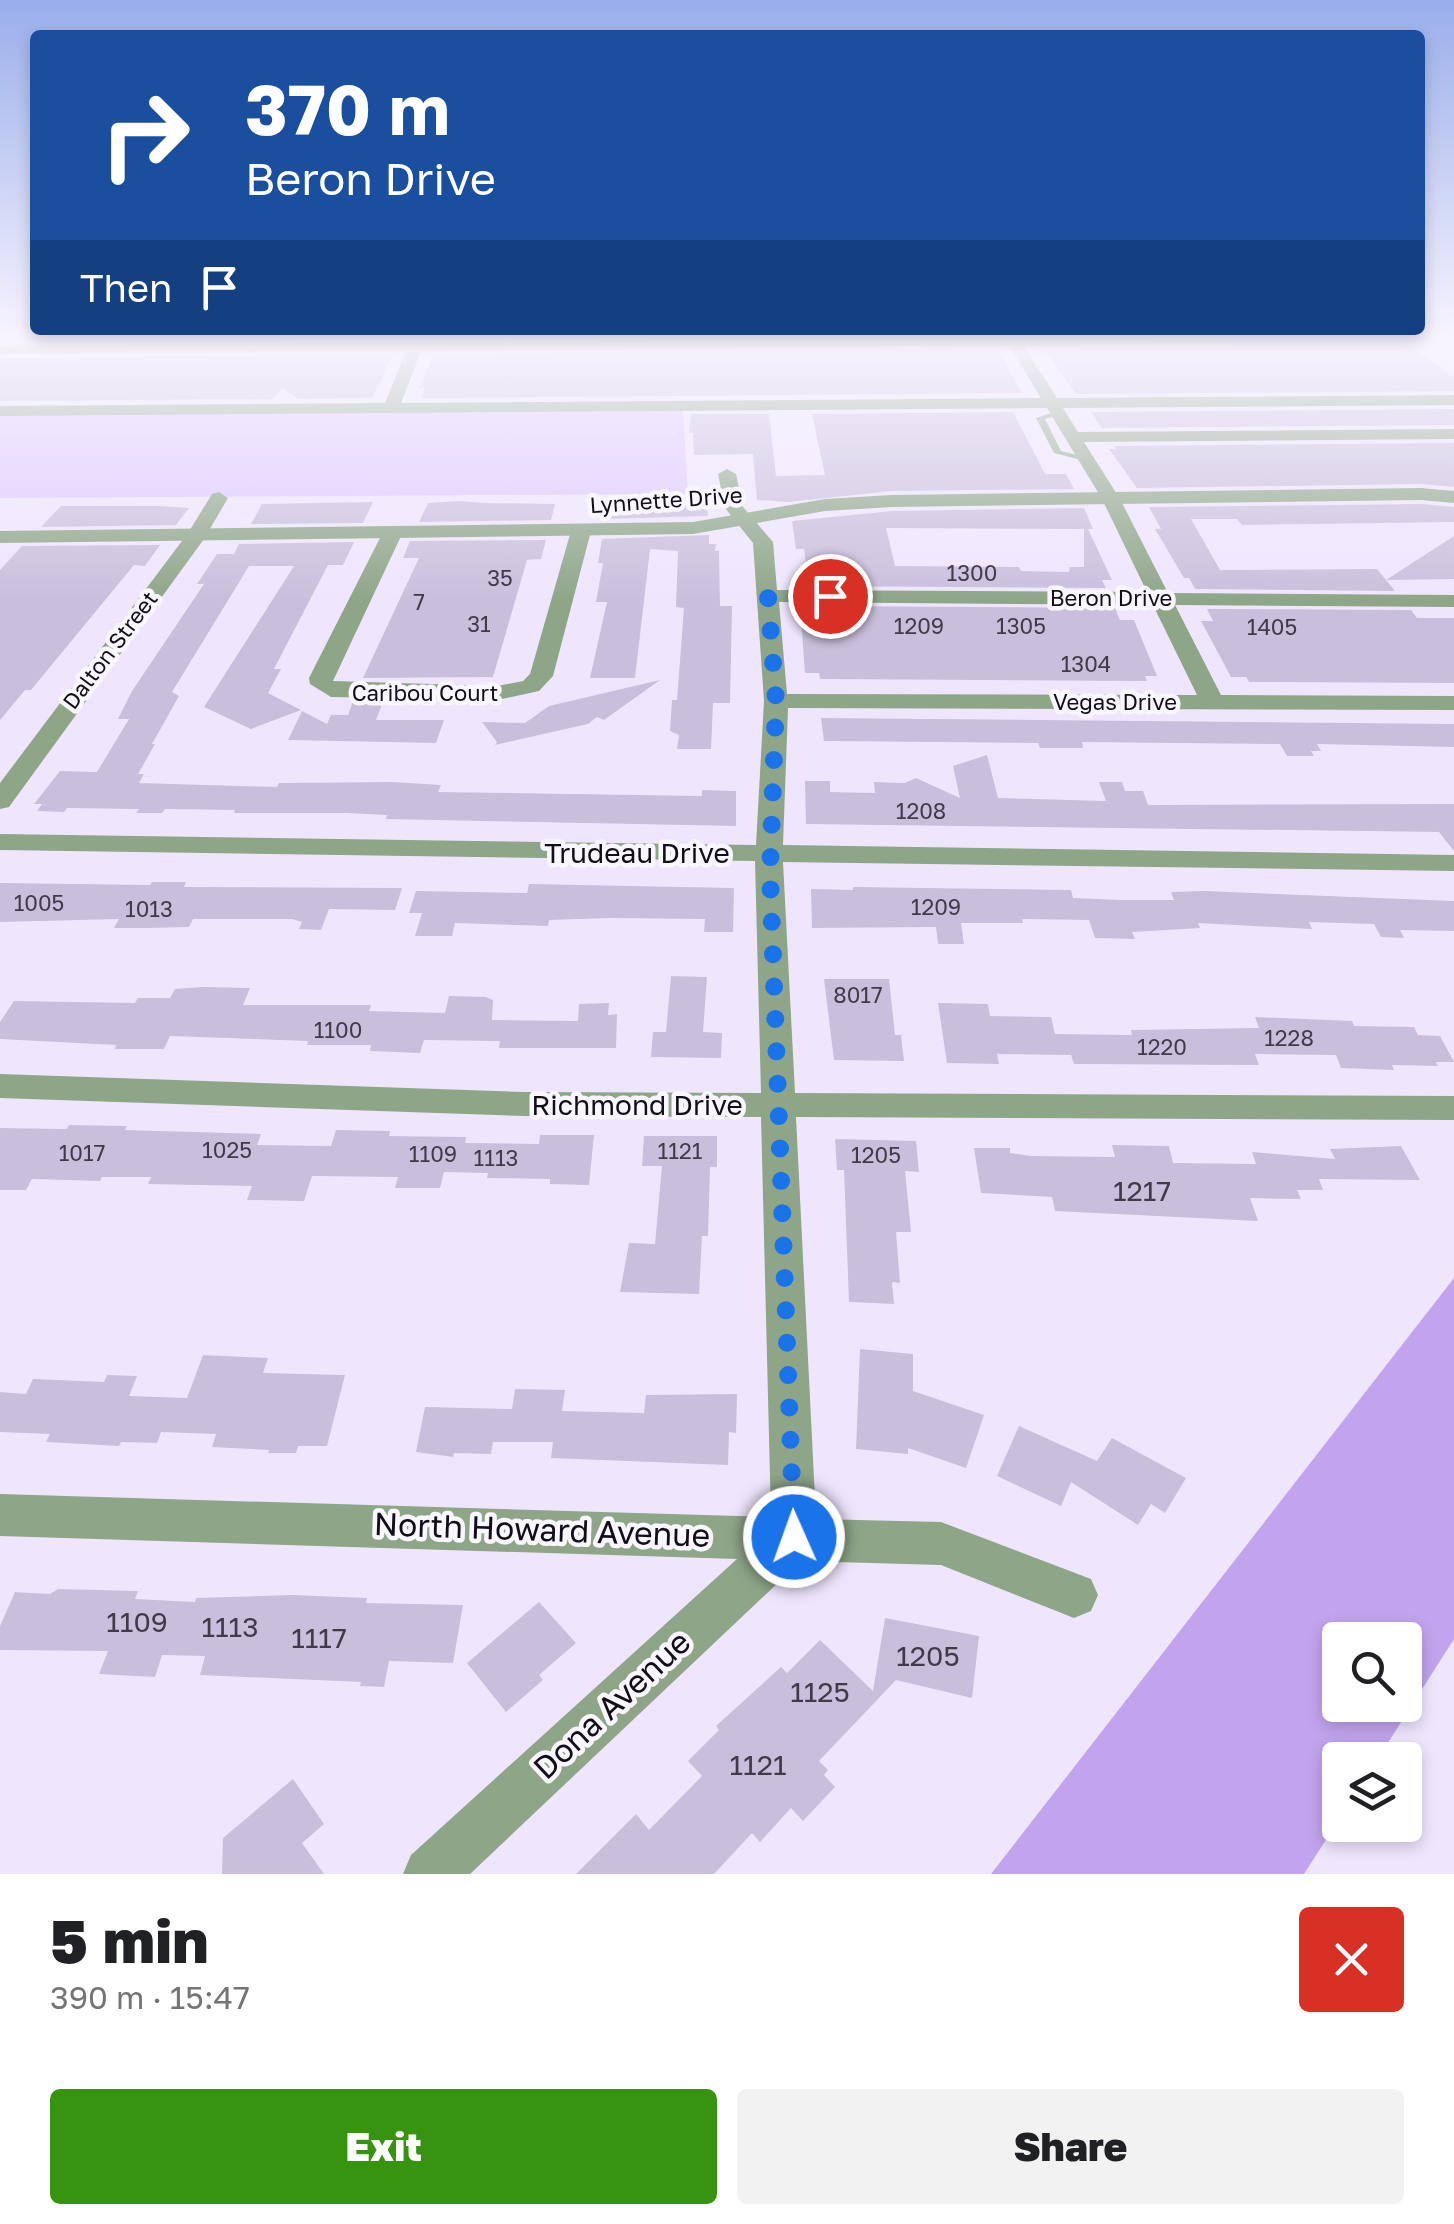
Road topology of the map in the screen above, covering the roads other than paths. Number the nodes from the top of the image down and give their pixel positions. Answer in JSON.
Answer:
{"nodes":[{"id":1,"x":1044,"y":426,"type":"edge"},
{"id":2,"x":1066,"y":426,"type":"edge"},
{"id":3,"x":1454,"y":434,"type":"edge"},
{"id":4,"x":1073,"y":437,"type":"junction"},
{"id":5,"x":1086,"y":460,"type":"junction"},
{"id":6,"x":727,"y":474,"type":"dead end"},
{"id":7,"x":1454,"y":497,"type":"edge"},
{"id":8,"x":219,"y":498,"type":"dead end"},
{"id":9,"x":1111,"y":499,"type":"junction"},
{"id":10,"x":745,"y":521,"type":"junction"},
{"id":11,"x":581,"y":531,"type":"junction"},
{"id":12,"x":392,"y":534,"type":"junction"},
{"id":13,"x":197,"y":535,"type":"junction"},
{"id":14,"x":2,"y":538,"type":"edge"},
{"id":15,"x":768,"y":596,"type":"junction"},
{"id":16,"x":1157,"y":598,"type":"junction"},
{"id":17,"x":1454,"y":602,"type":"edge"},
{"id":18,"x":776,"y":701,"type":"junction"},
{"id":19,"x":1213,"y":703,"type":"junction"},
{"id":20,"x":1454,"y":703,"type":"edge"},
{"id":21,"x":0,"y":801,"type":"edge"},
{"id":22,"x":0,"y":842,"type":"edge"},
{"id":23,"x":770,"y":854,"type":"junction"},
{"id":24,"x":1454,"y":863,"type":"edge"},
{"id":25,"x":0,"y":1086,"type":"edge"},
{"id":26,"x":776,"y":1106,"type":"junction"},
{"id":27,"x":1454,"y":1108,"type":"edge"},
{"id":28,"x":0,"y":1516,"type":"edge"},
{"id":29,"x":794,"y":1537,"type":"junction"},
{"id":30,"x":1074,"y":1596,"type":"dead end"},
{"id":31,"x":430,"y":1874,"type":"edge"}],
"edges":[{"from":1,"to":5,"type":"lane"},
{"from":2,"to":4,"type":"street"},
{"from":3,"to":4,"type":"street"},
{"from":4,"to":5,"type":"street"},
{"from":5,"to":9,"type":"street"},
{"from":6,"to":10,"type":"street"},
{"from":7,"to":9,"type":"street","name":"Lynnette Drive"},
{"from":8,"to":13,"type":"street","name":"Dalton Street"},
{"from":9,"to":10,"type":"street","name":"Lynnette Drive"},
{"from":9,"to":16,"type":"street"},
{"from":10,"to":11,"type":"street","name":"Lynnette Drive"},
{"from":10,"to":15,"type":"street"},
{"from":11,"to":12,"type":"street","name":"Lynnette Drive"},
{"from":11,"to":12,"type":"street","name":"Caribou Court"},
{"from":12,"to":13,"type":"street","name":"Lynnette Drive"},
{"from":13,"to":14,"type":"street","name":"Lynnette Drive"},
{"from":13,"to":21,"type":"street","name":"Dalton Street"},
{"from":15,"to":16,"type":"street","name":"Beron Drive"},
{"from":15,"to":18,"type":"street"},
{"from":16,"to":17,"type":"street","name":"Beron Drive"},
{"from":16,"to":19,"type":"street"},
{"from":18,"to":19,"type":"street","name":"Vegas Drive"},
{"from":18,"to":23,"type":"street"},
{"from":19,"to":20,"type":"street","name":"Vegas Drive"},
{"from":22,"to":23,"type":"street","name":"Trudeau Drive"},
{"from":23,"to":24,"type":"street","name":"Trudeau Drive"},
{"from":23,"to":26,"type":"street"},
{"from":25,"to":26,"type":"street","name":"Richmond Drive"},
{"from":26,"to":27,"type":"street","name":"Richmond Drive"},
{"from":26,"to":29,"type":"street"},
{"from":28,"to":29,"type":"street","name":"North Howard Avenue"},
{"from":29,"to":30,"type":"street","name":"North Howard Avenue"},
{"from":29,"to":31,"type":"street","name":"Dona Avenue"}]}
